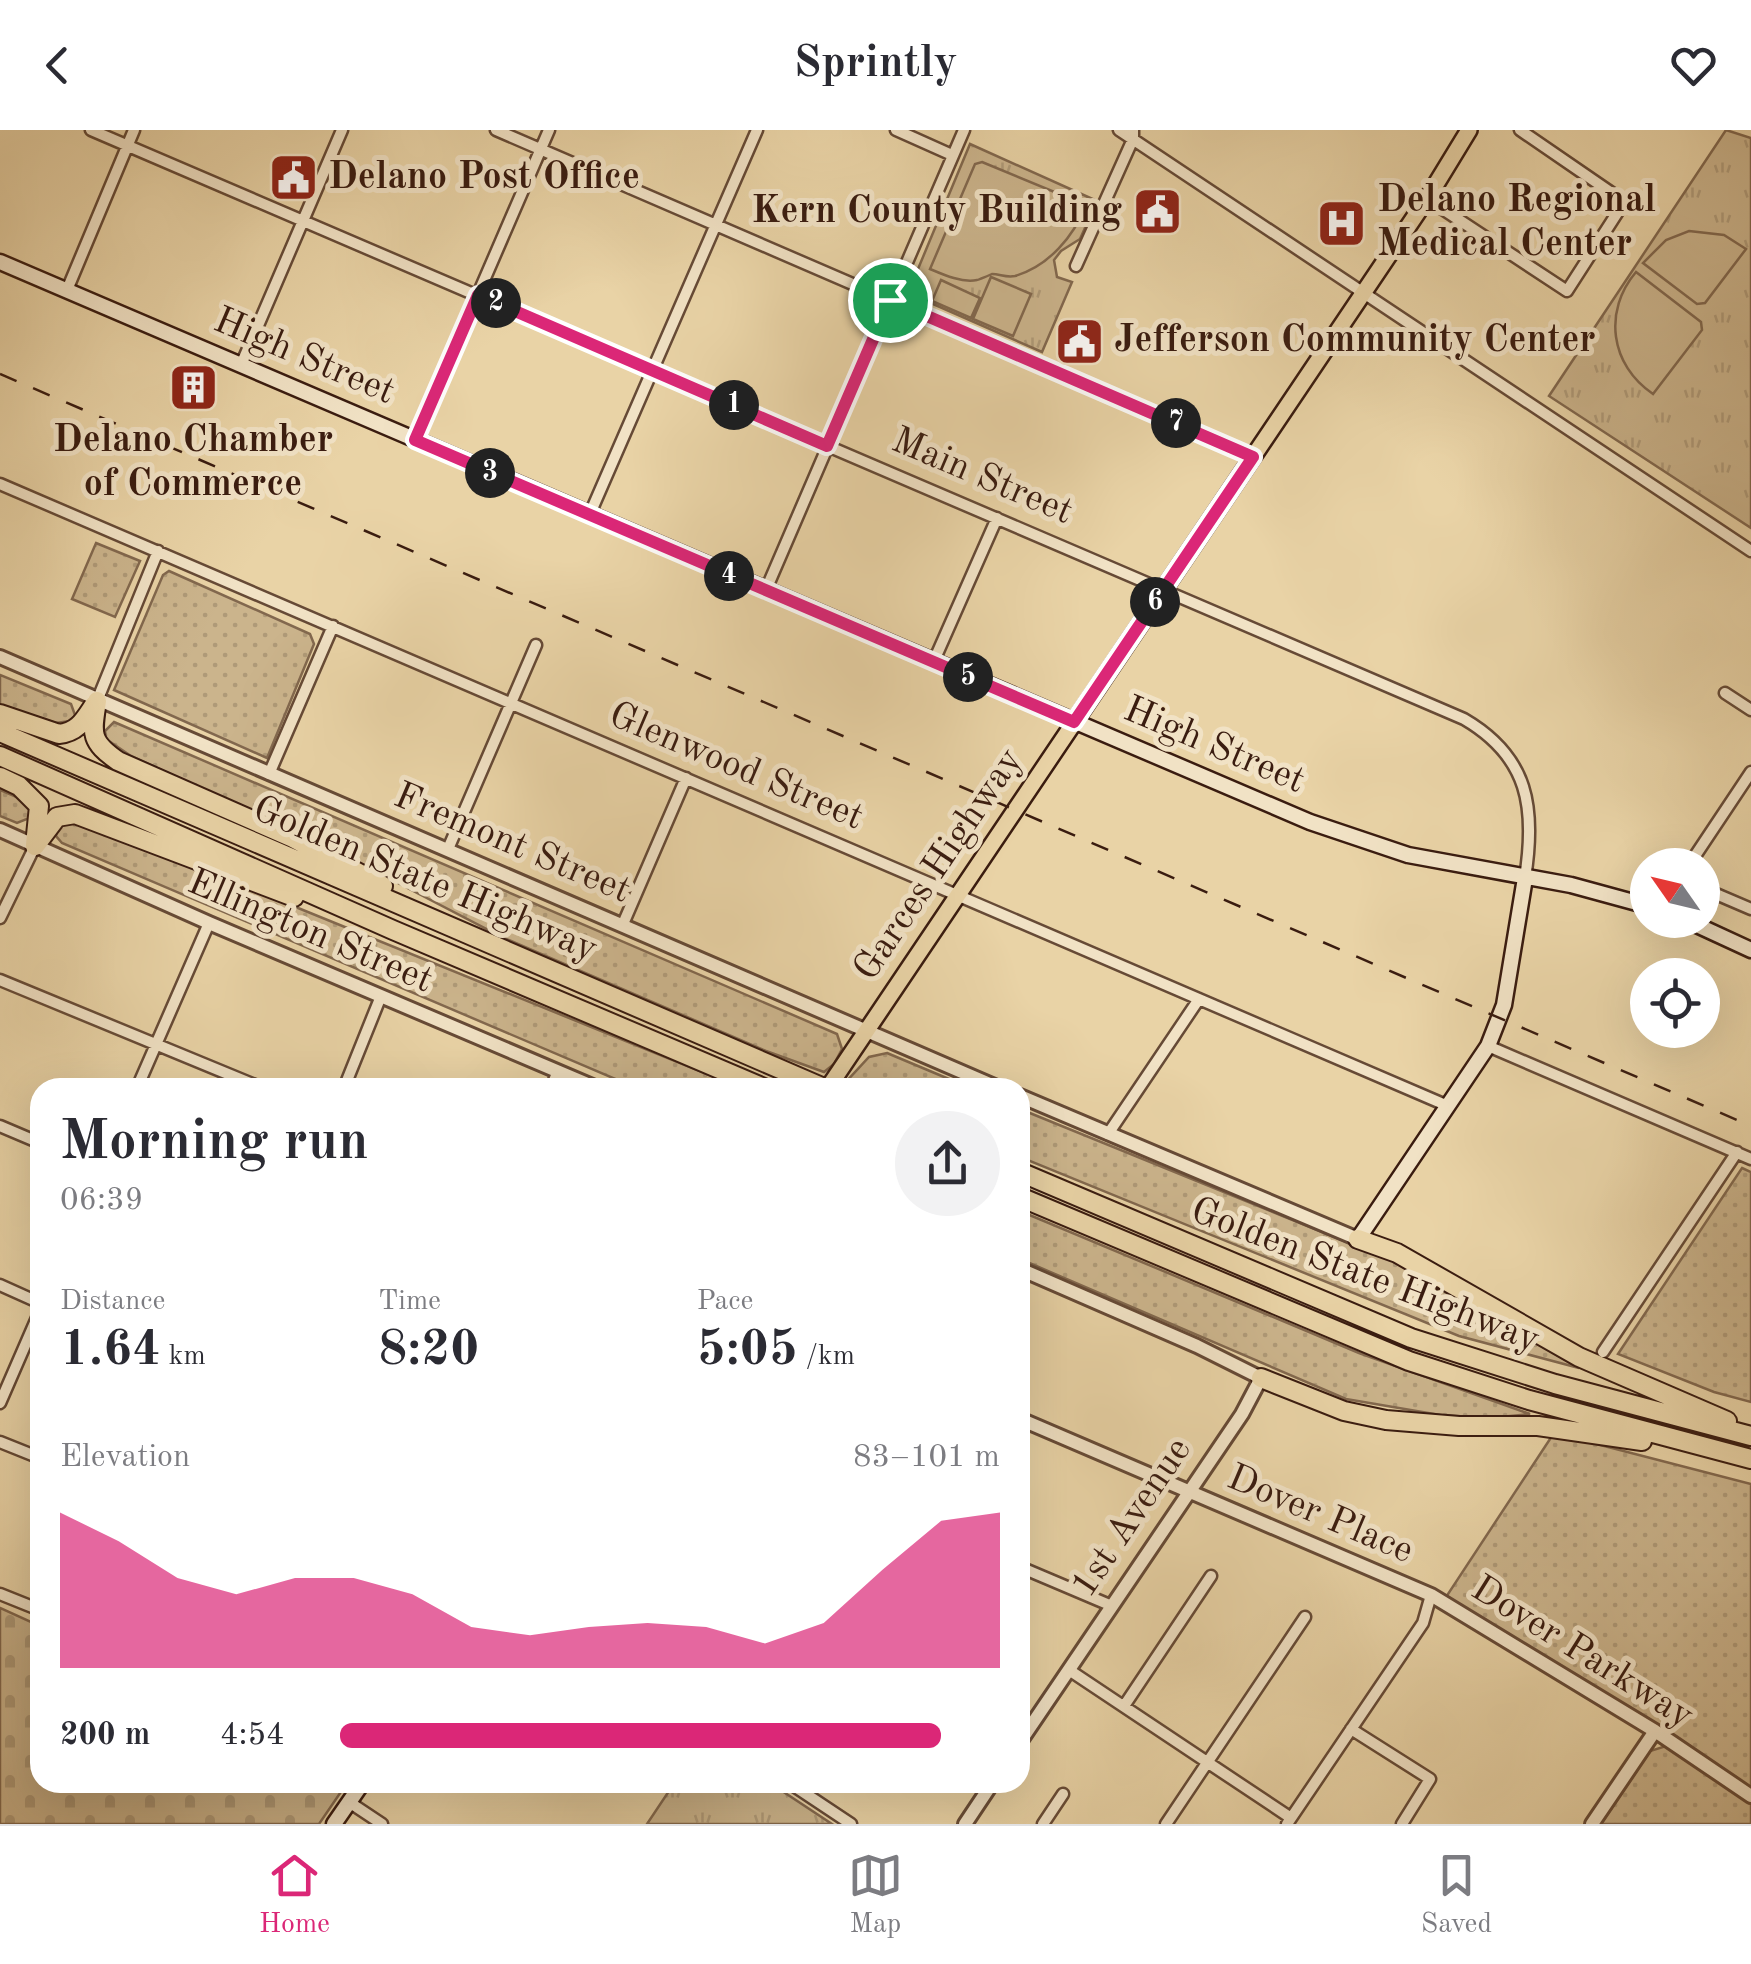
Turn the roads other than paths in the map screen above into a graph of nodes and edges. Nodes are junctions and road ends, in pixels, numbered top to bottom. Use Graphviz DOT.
graph roads {
  1 [pos="91,130"];
  2 [pos="134,130"];
  3 [pos="342,130"];
  4 [pos="496,130"];
  5 [pos="548,130"];
  6 [pos="757,130"];
  7 [pos="896,130"];
  8 [pos="964,130"];
  9 [pos="1120,130"];
  10 [pos="1469,130"];
  11 [pos="1520,130"];
  12 [pos="1133,135"];
  13 [pos="128,146"];
  14 [pos="540,149"];
  15 [pos="952,154"];
  16 [pos="1430,194"];
  17 [pos="303,220"];
  18 [pos="715,224"];
  19 [pos="0,262"];
  20 [pos="1076,266"];
  21 [pos="66,290"];
  22 [pos="1364,291"];
  23 [pos="478,295"];
  24 [pos="890,300"];
  25 [pos="241,365"];
  26 [pos="652,370"];
  27 [pos="415,440"];
  28 [pos="827,446"];
  29 [pos="1253,457"];
  30 [pos="0,484"];
  31 [pos="590,516"];
  32 [pos="996,518"];
  33 [pos="158,551"];
  34 [pos="1751,551"];
  35 [pos="1164,590"];
  36 [pos="765,592"];
  37 [pos="332,626"];
  38 [pos="536,645"];
  39 [pos="0,658"];
  40 [pos="933,663"];
  41 [pos="1725,693"];
  42 [pos="97,701"];
  43 [pos="511,703"];
  44 [pos="1750,710"];
  45 [pos="0,714"];
  46 [pos="1074,722"];
  47 [pos="0,732"];
  48 [pos="0,756"];
  49 [pos="1751,772"];
  50 [pos="269,774"];
  51 [pos="0,777"];
  52 [pos="686,778"];
  53 [pos="0,830"];
  54 [pos="35,846"];
  55 [pos="448,848"];
  56 [pos="1700,848"];
  57 [pos="1524,878"];
  58 [pos="959,896"];
  59 [pos="1720,896"];
  60 [pos="1630,901"];
  61 [pos="1751,909"];
  62 [pos="0,918"];
  63 [pos="209,923"];
  64 [pos="623,924"];
  65 [pos="393,930"];
  66 [pos="471,935"];
  67 [pos="1720,936"];
  68 [pos="1751,950"];
  69 [pos="0,980"];
  70 [pos="381,996"];
  71 [pos="1200,999"];
  72 [pos="865,1031"];
  73 [pos="157,1042"];
  74 [pos="1488,1046"];
  75 [pos="558,1071"];
  76 [pos="141,1078"];
  77 [pos="239,1078"];
  78 [pos="348,1078"];
  79 [pos="555,1078"];
  80 [pos="574,1078"];
  81 [pos="741,1078"];
  82 [pos="803,1078"];
  83 [pos="833,1078"];
  84 [pos="975,1078"];
  85 [pos="1030,1100"];
  86 [pos="1448,1106"];
  87 [pos="0,1126"];
  88 [pos="1108,1134"];
  89 [pos="30,1139"];
  90 [pos="1736,1152"];
  91 [pos="1751,1158"];
  92 [pos="1030,1176"];
  93 [pos="1030,1200"];
  94 [pos="1358,1240"];
  95 [pos="1030,1273"];
  96 [pos="0,1285"];
  97 [pos="30,1298"];
  98 [pos="30,1334"];
  99 [pos="1603,1352"];
  100 [pos="1261,1378"];
  101 [pos="0,1403"];
  102 [pos="1030,1422"];
  103 [pos="1751,1434"];
  104 [pos="0,1442"];
  105 [pos="30,1454"];
  106 [pos="1750,1459"];
  107 [pos="1189,1491"];
  108 [pos="1030,1571"];
  109 [pos="1211,1576"];
  110 [pos="0,1594"];
  111 [pos="1431,1596"];
  112 [pos="30,1606"];
  113 [pos="1112,1606"];
  114 [pos="1305,1617"];
  115 [pos="1068,1670"];
  116 [pos="1124,1706"];
  117 [pos="1030,1727"];
  118 [pos="1351,1728"];
  119 [pos="1655,1730"];
  120 [pos="1208,1762"];
  121 [pos="355,1793"];
  122 [pos="804,1793"];
  123 [pos="986,1793"];
  124 [pos="1063,1794"];
  125 [pos="1751,1796"];
  126 [pos="349,1802"];
  127 [pos="1289,1821"];
  128 [pos="334,1824"];
  129 [pos="382,1824"];
  130 [pos="851,1824"];
  131 [pos="965,1824"];
  132 [pos="1043,1824"];
  133 [pos="1166,1824"];
  134 [pos="1402,1824"];
  135 [pos="1592,1824"];
  1 -- 13 [label="street, Main Street"];
  2 -- 13 [label="street"];
  3 -- 17 [label="street"];
  4 -- 14 [label="street"];
  5 -- 14 [label="street"];
  6 -- 18 [label="street"];
  7 -- 15 [label="street"];
  8 -- 15 [label="street"];
  9 -- 12 [label="street"];
  10 -- 16 [label="main road, Garces Highway"];
  11 -- 16 [label="street"];
  12 -- 20 [label="street"];
  12 -- 22 [label="street"];
  13 -- 17 [label="street, Main Street"];
  13 -- 21 [label="street"];
  14 -- 18 [label="street"];
  14 -- 23 [label="street"];
  15 -- 24 [label="street"];
  16 -- 22 [label="main road, Garces Highway"];
  17 -- 23 [label="street, Main Street"];
  17 -- 25 [label="street"];
  18 -- 24 [label="street"];
  18 -- 26 [label="street"];
  19 -- 21 [label="main road, High Street"];
  21 -- 25 [label="main road, High Street"];
  22 -- 29 [label="main road, Garces Highway"];
  22 -- 34 [label="street"];
  23 -- 26 [label="street, Main Street"];
  23 -- 27 [label="street"];
  24 -- 28 [label="street"];
  24 -- 29 [label="street"];
  25 -- 27 [label="main road, High Street"];
  26 -- 28 [label="street, Main Street"];
  26 -- 31 [label="street"];
  27 -- 31 [label="main road, High Street"];
  28 -- 32 [label="street, Main Street"];
  28 -- 36 [label="street"];
  29 -- 35 [label="main road, Garces Highway"];
  30 -- 33 [label="street, Glenwood Street"];
  31 -- 36 [label="main road, High Street"];
  32 -- 35 [label="street, Main Street"];
  32 -- 40 [label="street"];
  33 -- 37 [label="street, Glenwood Street"];
  33 -- 42 [label="street"];
  35 -- 46 [label="main road, Garces Highway"];
  35 -- 57 [label="street, Main Street"];
  36 -- 40 [label="main road, High Street"];
  37 -- 43 [label="street, Glenwood Street"];
  37 -- 50 [label="street"];
  38 -- 43 [label="street"];
  39 -- 42 [label="street, Fremont Street"];
  40 -- 46 [label="main road, High Street"];
  41 -- 44 [label="street"];
  42 -- 45 [label="highway"];
  42 -- 50 [label="street, Fremont Street"];
  42 -- 66 [label="highway"];
  43 -- 52 [label="street, Glenwood Street"];
  43 -- 55 [label="street"];
  46 -- 57 [label="main road, High Street"];
  46 -- 58 [label="main road, Garces Highway"];
  47 -- 66 [label="highway, Golden State Highway"];
  48 -- 65 [label="highway, Golden State Highway"];
  49 -- 56 [label="street"];
  50 -- 55 [label="street, Fremont Street"];
  51 -- 54 [label="highway"];
  52 -- 58 [label="street, Glenwood Street"];
  52 -- 64 [label="street"];
  53 -- 54 [label="street, Ellington Street"];
  54 -- 62 [label="street"];
  54 -- 63 [label="street, Ellington Street"];
  54 -- 65 [label="highway"];
  55 -- 64 [label="street, Fremont Street"];
  57 -- 60 [label="main road, High Street"];
  57 -- 74 [label="main road, Main Street"];
  58 -- 71 [label="street, Glenwood Street"];
  58 -- 72 [label="main road, Garces Highway"];
  59 -- 61 [label="street"];
  63 -- 70 [label="street, Ellington Street"];
  63 -- 73 [label="street"];
  64 -- 72 [label="street, Fremont Street"];
  65 -- 81 [label="highway, Golden State Highway"];
  66 -- 82 [label="highway, Golden State Highway"];
  67 -- 68 [label="main road"];
  69 -- 73 [label="street"];
  70 -- 75 [label="street, Ellington Street"];
  70 -- 78 [label="street"];
  71 -- 86 [label="street, Glenwood Street"];
  71 -- 88 [label="street"];
  72 -- 83 [label="main road, Garces Highway"];
  72 -- 84 [label="street, Fremont Street"];
  73 -- 76 [label="street"];
  73 -- 77 [label="street"];
  74 -- 86 [label="main road"];
  74 -- 90 [label="street"];
  75 -- 79 [label="street"];
  75 -- 80 [label="street, Ellington Street"];
  85 -- 88 [label="street"];
  86 -- 94 [label="main road"];
  87 -- 89 [label="street"];
  88 -- 94 [label="street"];
  90 -- 91 [label="street"];
  90 -- 99 [label="street"];
  92 -- 103 [label="highway, Golden State Highway"];
  93 -- 106 [label="highway, Golden State Highway"];
  94 -- 103 [label="highway"];
  95 -- 100 [label="street"];
  96 -- 97 [label="street"];
  98 -- 101 [label="street"];
  100 -- 106 [label="highway"];
  100 -- 107 [label="street, 1st Avenue"];
  102 -- 107 [label="street, Dover Place"];
  104 -- 105 [label="street"];
  107 -- 111 [label="street, Dover Place"];
  107 -- 113 [label="street, 1st Avenue"];
  108 -- 113 [label="street"];
  109 -- 116 [label="street"];
  110 -- 112 [label="street"];
  111 -- 118 [label="street"];
  111 -- 119 [label="street, Dover Parkway"];
  113 -- 115 [label="street, 1st Avenue"];
  114 -- 120 [label="street"];
  115 -- 116 [label="street"];
  115 -- 117 [label="street, 1st Avenue"];
  116 -- 120 [label="street"];
  118 -- 127 [label="street"];
  118 -- 134 [label="street"];
  119 -- 125 [label="street, Dover Parkway"];
  119 -- 135 [label="street"];
  120 -- 127 [label="street"];
  120 -- 133 [label="street"];
  121 -- 126 [label="main road"];
  122 -- 130 [label="street"];
  123 -- 131 [label="street"];
  124 -- 132 [label="street"];
  126 -- 128 [label="main road"];
  126 -- 129 [label="street"];
}
